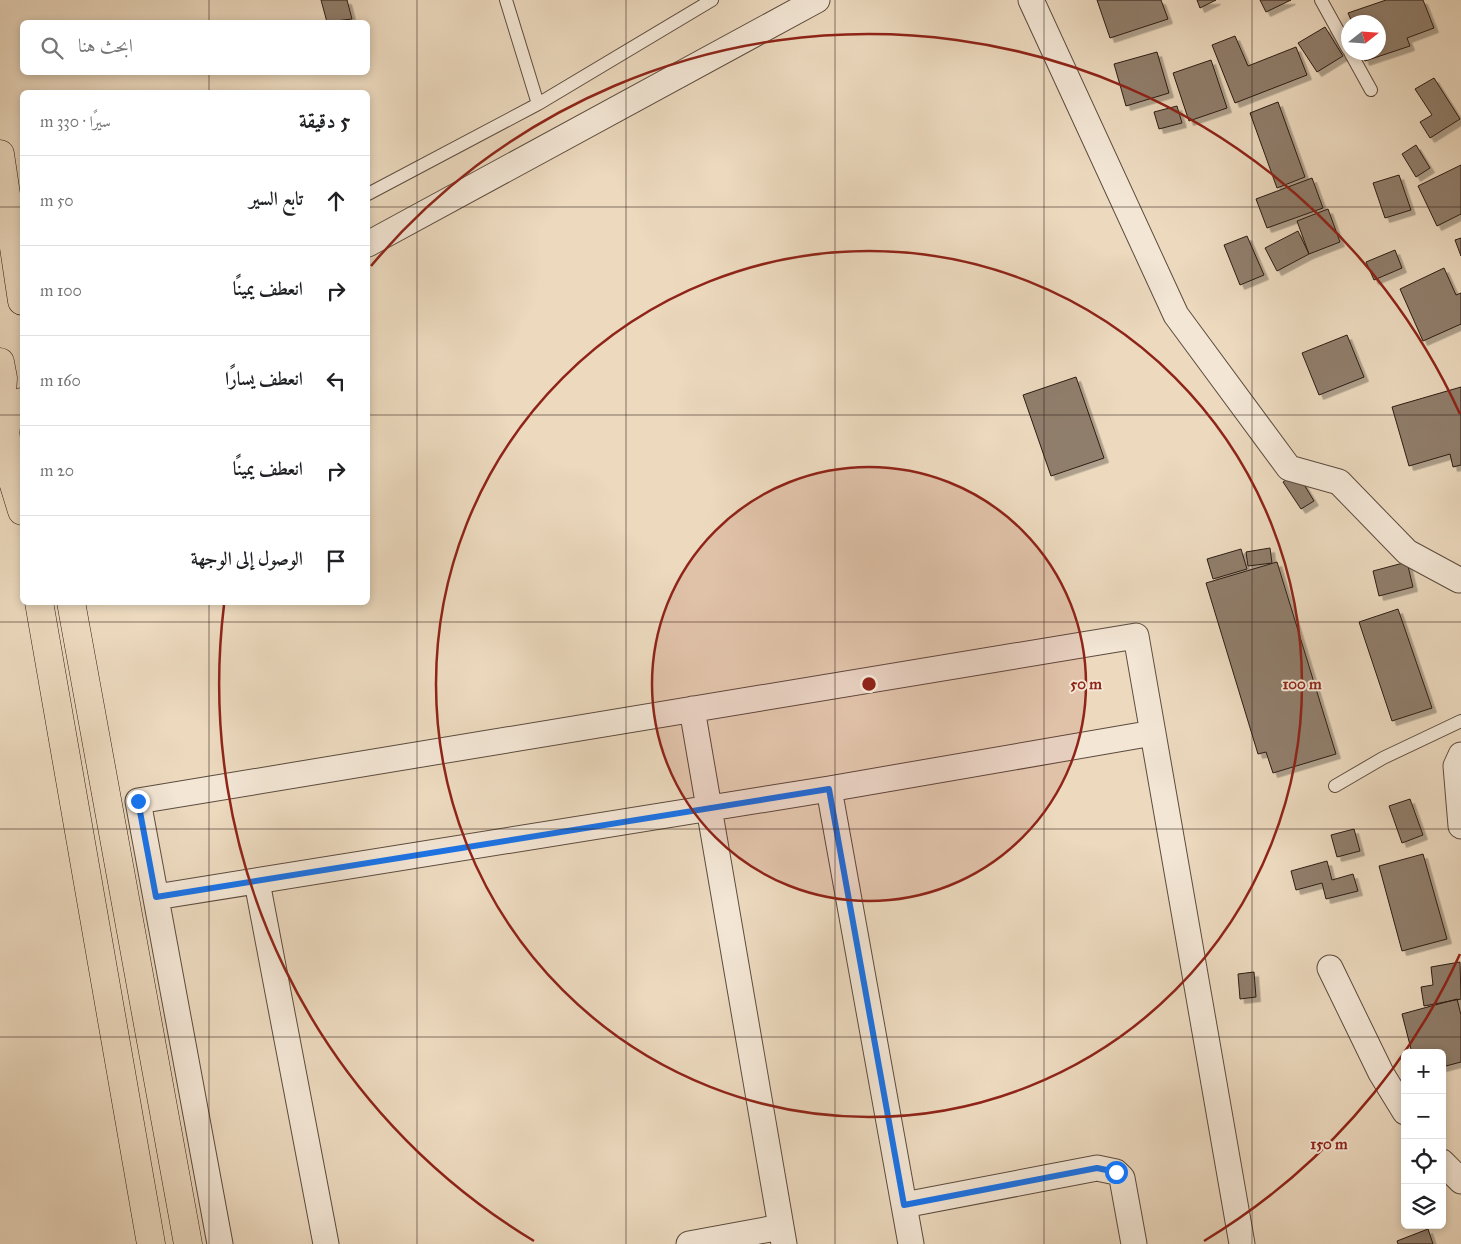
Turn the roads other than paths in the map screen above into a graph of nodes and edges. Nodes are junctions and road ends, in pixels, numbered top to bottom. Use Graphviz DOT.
graph roads {
  1 [pos="506,0"];
  2 [pos="712,0"];
  3 [pos="817,0"];
  4 [pos="1031,0"];
  5 [pos="1321,0"];
  6 [pos="1341,36"];
  7 [pos="1354,60"];
  8 [pos="1371,90"];
  9 [pos="538,104"];
  10 [pos="0,154"];
  11 [pos="370,193"];
  12 [pos="370,243"];
  13 [pos="20,288"];
  14 [pos="0,362"];
  15 [pos="20,403"];
  16 [pos="6,446"];
  17 [pos="20,504"];
  18 [pos="1460,581"];
  19 [pos="40,605"];
  20 [pos="72,605"];
  21 [pos="692,709"];
  22 [pos="1461,721"];
  23 [pos="1153,733"];
  24 [pos="1461,755"];
  25 [pos="1335,786"];
  26 [pos="829,789"];
  27 [pos="709,806"];
  28 [pos="1461,826"];
  29 [pos="257,882"];
  30 [pos="156,897"];
  31 [pos="1330,968"];
  32 [pos="1401,1106"];
  33 [pos="1446,1166"];
  34 [pos="1461,1181"];
  35 [pos="904,1205"];
  36 [pos="783,1236"];
  37 [pos="151,1244"];
  38 [pos="188,1244"];
  39 [pos="220,1244"];
  40 [pos="326,1244"];
  41 [pos="689,1244"];
  42 [pos="911,1244"];
  43 [pos="1134,1244"];
  44 [pos="1242,1244"];
  1 -- 9 [label="lane"];
  2 -- 9 [label="lane"];
  3 -- 12 [label="street"];
  4 -- 18 [label="street"];
  5 -- 6 [label="lane"];
  7 -- 8 [label="lane"];
  9 -- 11 [label="lane"];
  10 -- 13 [label="highway"];
  14 -- 16 [label="highway"];
  15 -- 16 [label="highway"];
  16 -- 17 [label="highway"];
  19 -- 37 [label="highway"];
  20 -- 38 [label="highway"];
  21 -- 23 [label="street"];
  21 -- 27 [label="street"];
  21 -- 30 [label="street"];
  22 -- 25 [label="lane"];
  23 -- 26 [label="street"];
  23 -- 44 [label="street"];
  24 -- 28 [label="street"];
  26 -- 27 [label="street"];
  26 -- 35 [label="street"];
  27 -- 29 [label="street"];
  27 -- 36 [label="street"];
  29 -- 30 [label="street"];
  29 -- 40 [label="street"];
  30 -- 39 [label="street"];
  31 -- 32 [label="street"];
  33 -- 34 [label="street"];
  35 -- 42 [label="street"];
  35 -- 43 [label="street"];
  36 -- 41 [label="street"];
}
